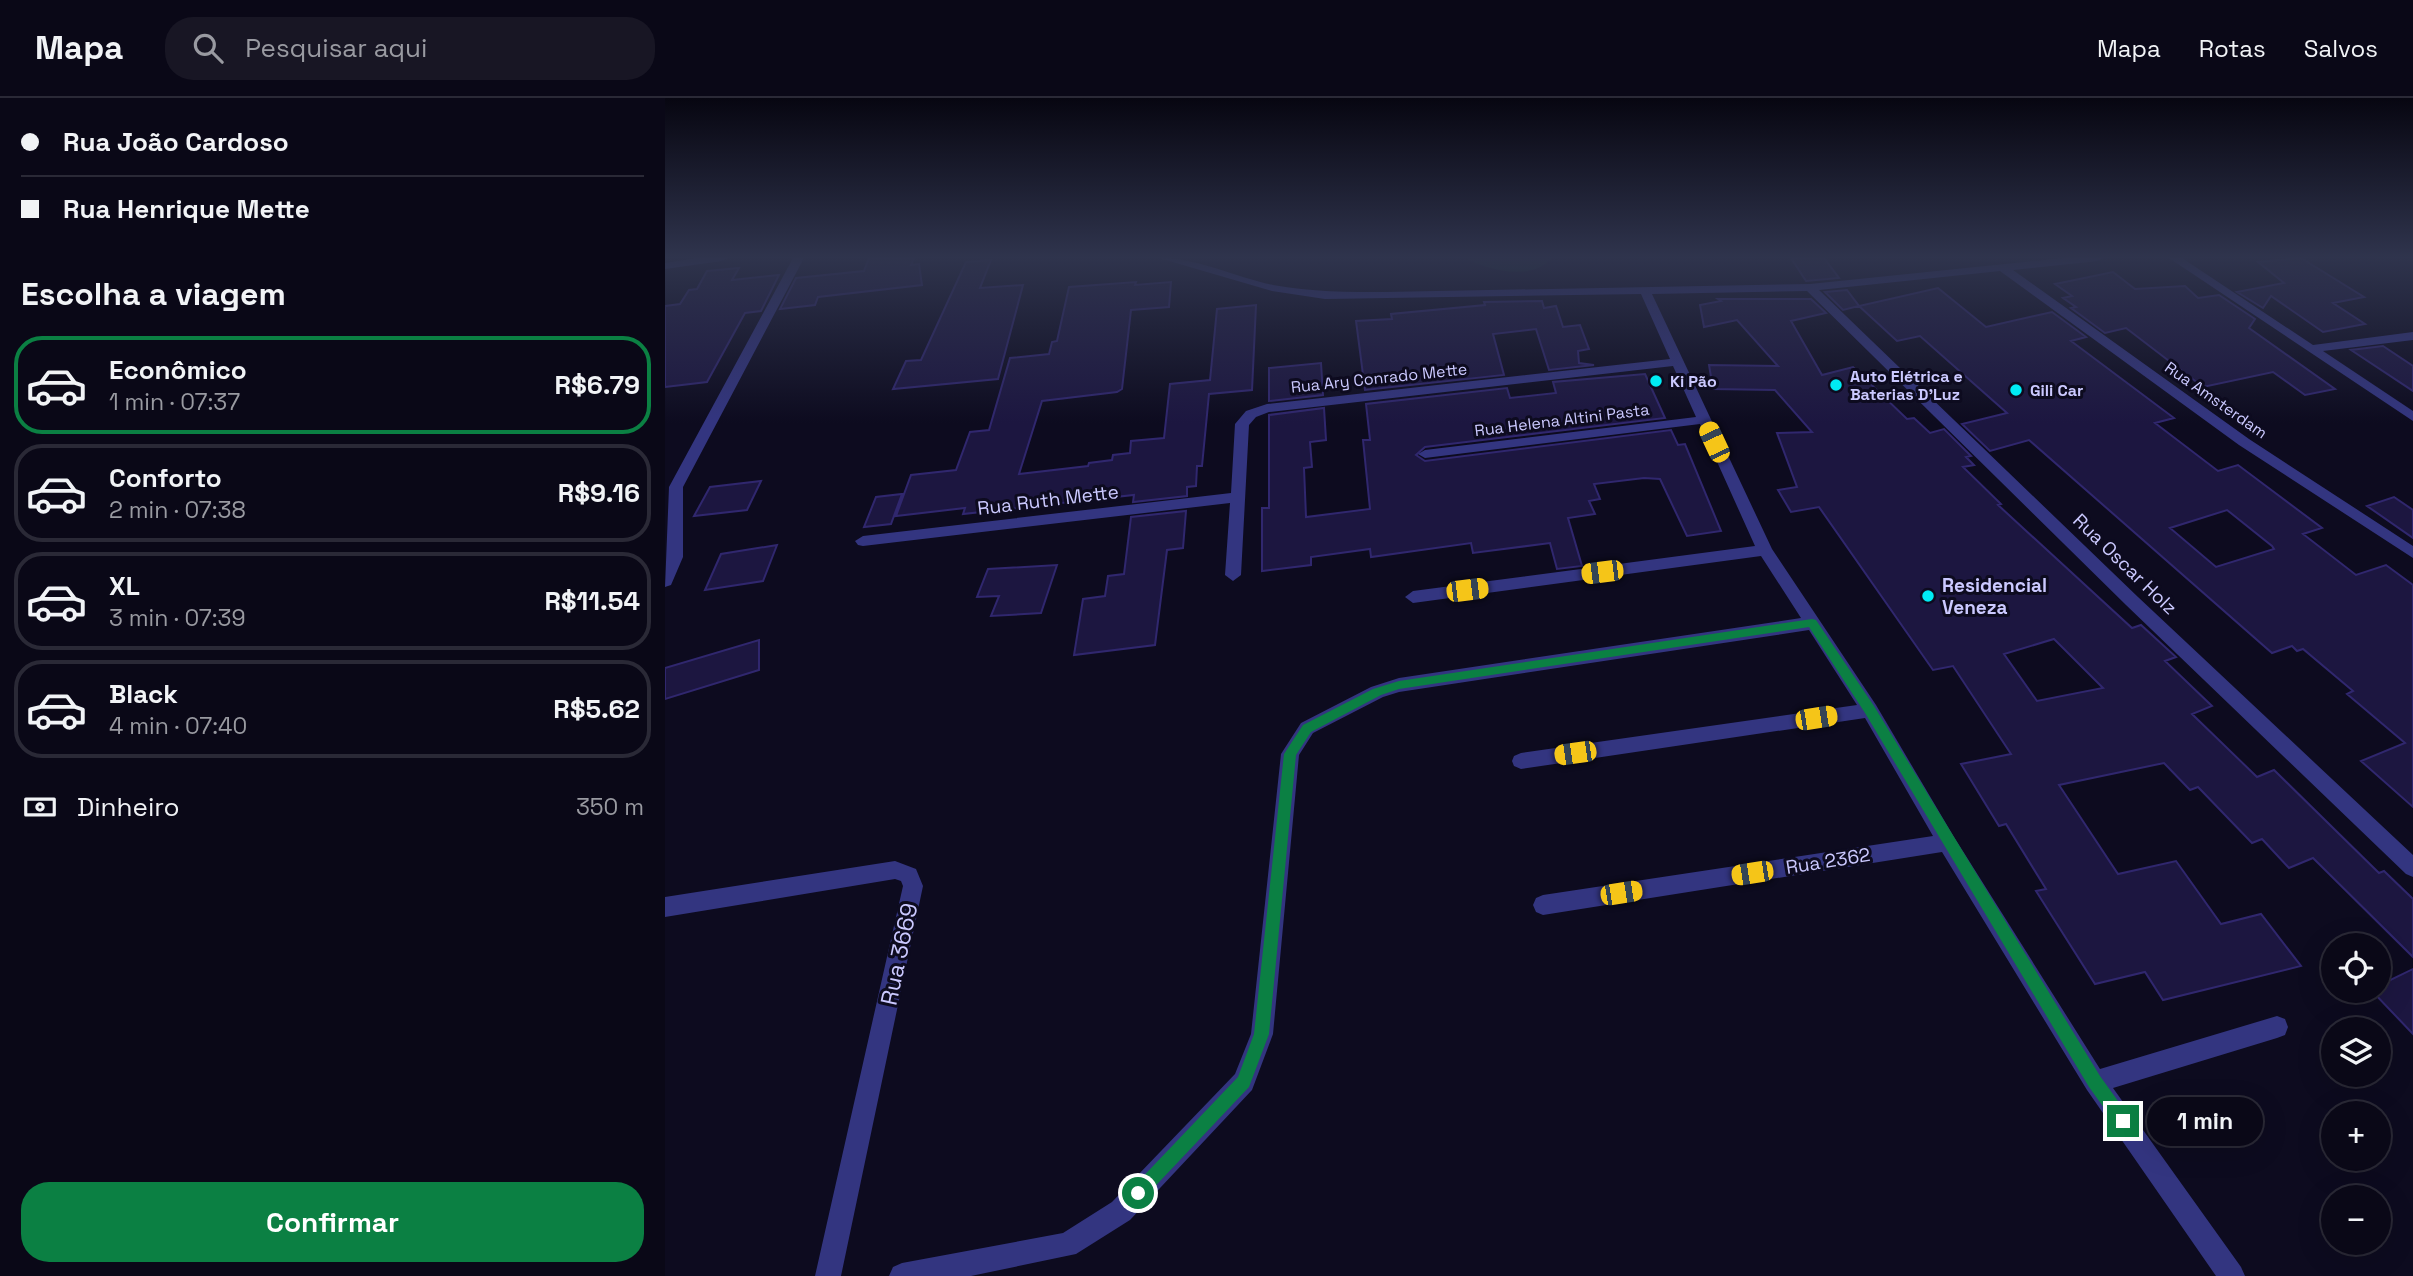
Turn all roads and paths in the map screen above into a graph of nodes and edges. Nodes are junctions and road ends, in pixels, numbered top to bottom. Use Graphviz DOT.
graph roads {
  1 [pos="769,313"];
  2 [pos="1655,313"];
  3 [pos="1837,313"];
  4 [pos="2065,313"];
  5 [pos="2257,313"];
  6 [pos="2413,336"];
  7 [pos="2312,349"];
  8 [pos="1676,362"];
  9 [pos="2413,417"];
  10 [pos="1703,420"];
  11 [pos="1425,454"];
  12 [pos="1237,497"];
  13 [pos="863,541"];
  14 [pos="1765,550"];
  15 [pos="2413,553"];
  16 [pos="1233,575"];
  17 [pos="665,580"];
  18 [pos="1413,597"];
  19 [pos="1812,623"];
  20 [pos="1870,710"];
  21 [pos="1521,761"];
  22 [pos="1948,843"];
  23 [pos="2413,869"];
  24 [pos="1543,905"];
  25 [pos="665,907"];
  26 [pos="2277,1027"];
  27 [pos="2095,1082"];
  28 [pos="828,1276"];
  29 [pos="902,1276"];
  30 [pos="2232,1276"];
  1 -- 17 [label="street"];
  2 -- 8 [label="street"];
  3 -- 23 [label="street, Rua Oscar Holz"];
  4 -- 15 [label="street, Rua Amsterdam"];
  5 -- 7 [label="street"];
  6 -- 7 [label="street"];
  7 -- 9 [label="street"];
  8 -- 10 [label="street"];
  8 -- 12 [label="street, Rua Ary Conrado Mette"];
  10 -- 11 [label="street, Rua Helena Altini Pasta"];
  10 -- 14 [label="street"];
  12 -- 13 [label="street, Rua Ruth Mette"];
  12 -- 16 [label="street, Rua Ary Conrado Mette"];
  14 -- 18 [label="street"];
  14 -- 19 [label="street"];
  19 -- 20 [label="street"];
  19 -- 29 [label="street"];
  20 -- 21 [label="street"];
  20 -- 22 [label="street"];
  22 -- 24 [label="street, Rua 2362"];
  22 -- 27 [label="street"];
  25 -- 28 [label="street, Rua 3669"];
  26 -- 27 [label="street"];
  27 -- 30 [label="street"];
}
